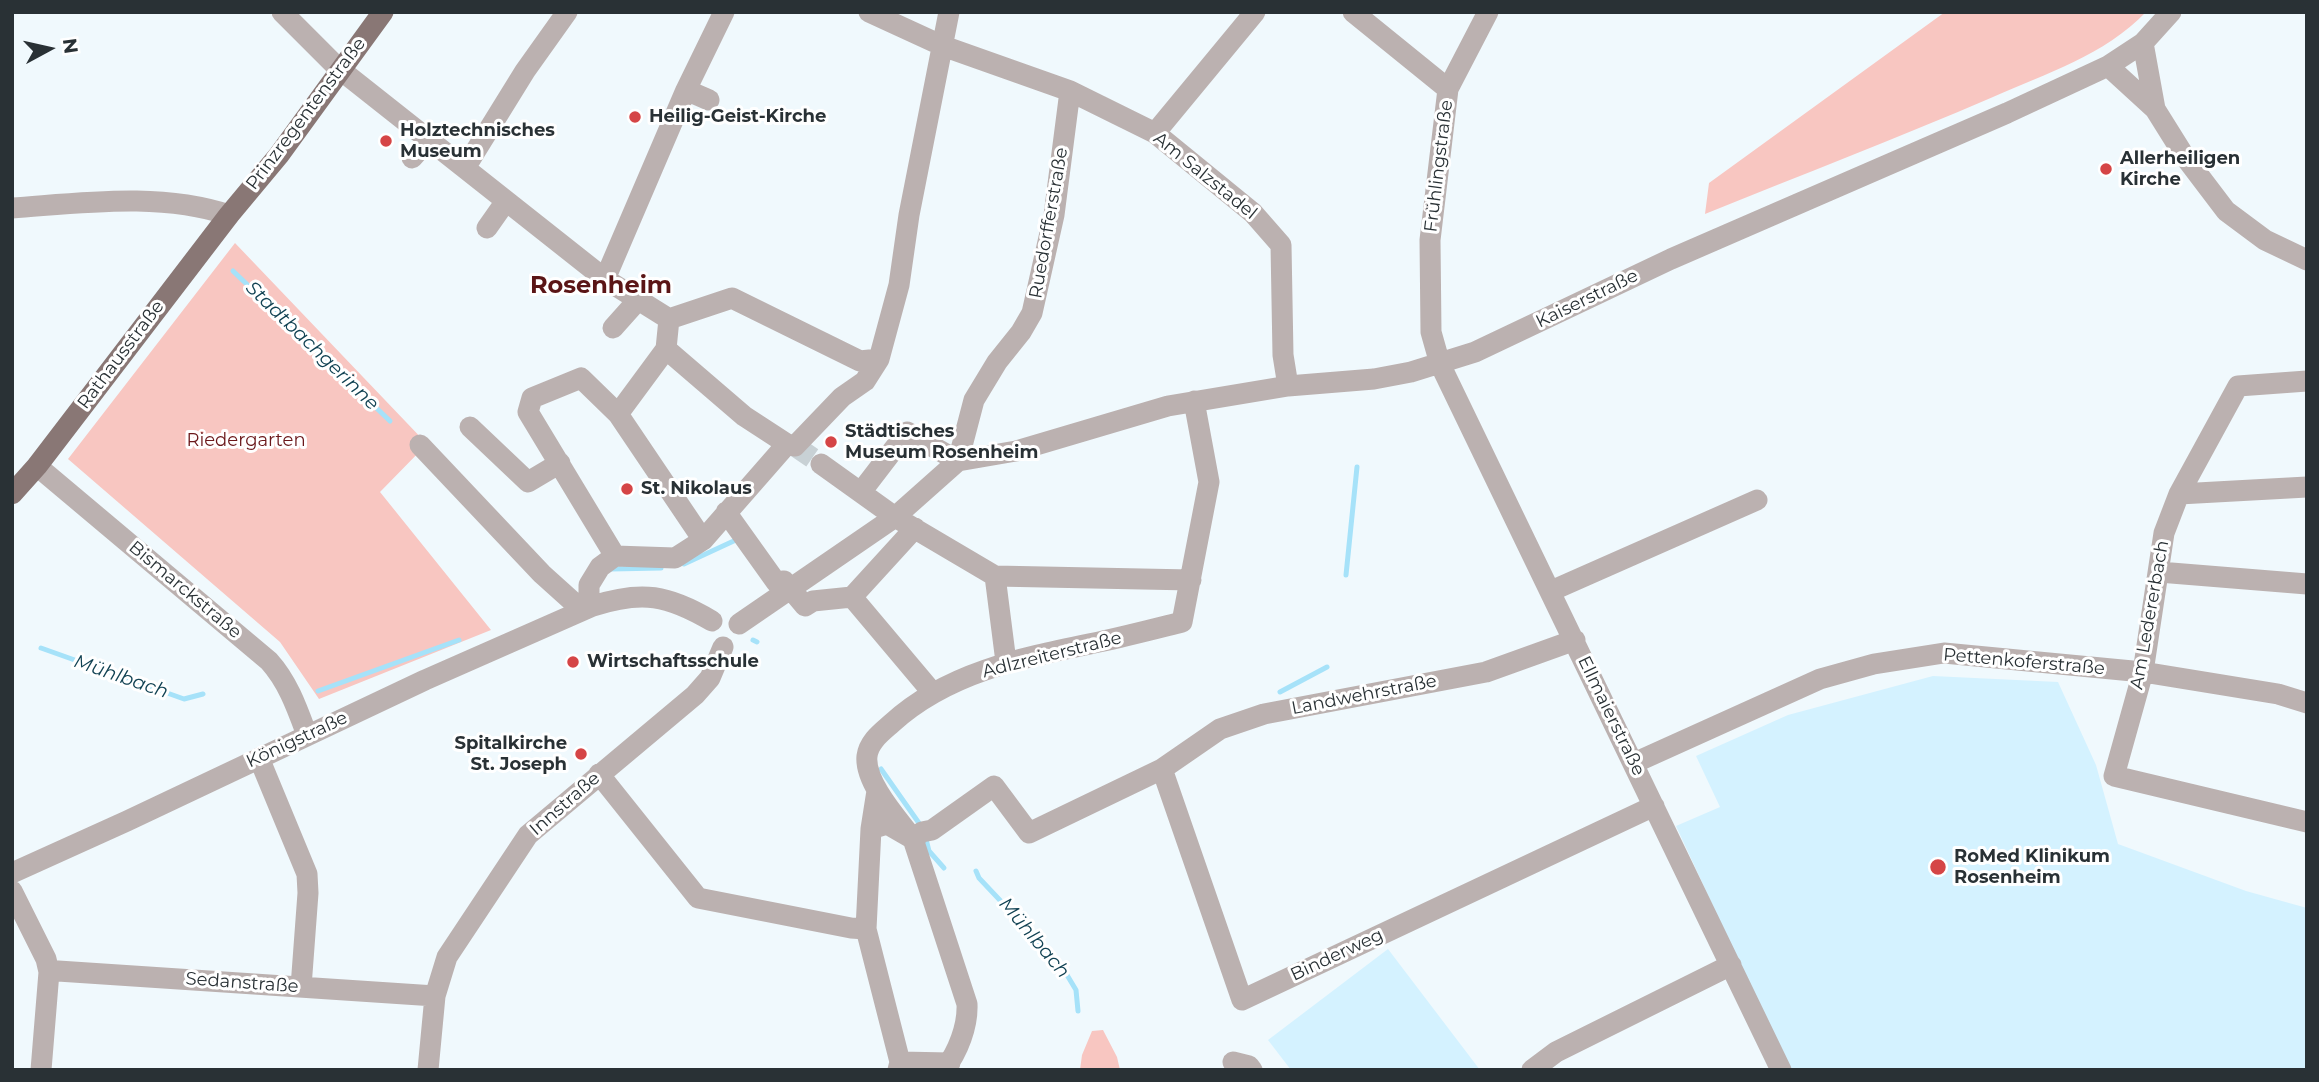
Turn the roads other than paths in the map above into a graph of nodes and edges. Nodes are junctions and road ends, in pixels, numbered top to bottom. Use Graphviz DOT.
graph roads {
  1 [pos="282,12"];
  2 [pos="383,12"];
  3 [pos="567,12"];
  4 [pos="724,12"];
  5 [pos="869,12"];
  6 [pos="950,12"];
  7 [pos="1255,12"];
  8 [pos="1353,12"];
  9 [pos="1488,12"];
  10 [pos="2171,12"];
  11 [pos="2143,43"];
  12 [pos="943,46"];
  13 [pos="2108,66"];
  14 [pos="1448,89"];
  15 [pos="685,90"];
  16 [pos="1070,91"];
  17 [pos="709,100"];
  18 [pos="2155,109"];
  19 [pos="1155,133"];
  20 [pos="429,139"];
  21 [pos="412,158"];
  22 [pos="465,168"];
  23 [pos="506,201"];
  24 [pos="12,208"];
  25 [pos="229,215"];
  26 [pos="486,228"];
  27 [pos="2307,260"];
  28 [pos="605,279"];
  29 [pos="638,300"];
  30 [pos="669,319"];
  31 [pos="613,328"];
  32 [pos="661,356"];
  33 [pos="879,359"];
  34 [pos="1440,364"];
  35 [pos="2307,381"];
  36 [pos="1288,386"];
  37 [pos="1194,401"];
  38 [pos="618,414"];
  39 [pos="470,427"];
  40 [pos="788,444"];
  41 [pos="420,445"];
  42 [pos="958,461"];
  43 [pos="560,463"];
  44 [pos="821,464"];
  45 [pos="37,466"];
  46 [pos="2307,487"];
  47 [pos="861,492"];
  48 [pos="12,494"];
  49 [pos="2179,494"];
  50 [pos="1757,500"];
  51 [pos="726,512"];
  52 [pos="895,517"];
  53 [pos="915,528"];
  54 [pos="703,540"];
  55 [pos="615,556"];
  56 [pos="2159,572"];
  57 [pos="995,576"];
  58 [pos="1191,580"];
  59 [pos="2307,584"];
  60 [pos="790,590"];
  61 [pos="1551,591"];
  62 [pos="852,597"];
  63 [pos="587,608"];
  64 [pos="712,621"];
  65 [pos="739,624"];
  66 [pos="1575,640"];
  67 [pos="723,647"];
  68 [pos="1006,663"];
  69 [pos="2143,671"];
  70 [pos="932,692"];
  71 [pos="2307,703"];
  72 [pos="307,735"];
  73 [pos="259,758"];
  74 [pos="1634,763"];
  75 [pos="1162,769"];
  76 [pos="599,774"];
  77 [pos="877,790"];
  78 [pos="1654,806"];
  79 [pos="2307,822"];
  80 [pos="871,829"];
  81 [pos="922,834"];
  82 [pos="12,873"];
  83 [pos="12,891"];
  84 [pos="866,929"];
  85 [pos="1731,965"];
  86 [pos="49,972"];
  87 [pos="302,987"];
  88 [pos="435,996"];
  89 [pos="899,1066"];
  90 [pos="947,1066"];
  91 [pos="428,1069"];
  92 [pos="41,1070"];
  93 [pos="437,1070"];
  94 [pos="1532,1070"];
  95 [pos="1781,1070"];
  1 -- 20 [label="street"];
  2 -- 25 [label="main road, Prinzregentenstraße"];
  3 -- 22 [label="street"];
  4 -- 15 [label="street"];
  5 -- 12 [label="street, Am Salzstadel"];
  6 -- 12 [label="street"];
  7 -- 19 [label="street"];
  8 -- 14 [label="street, Frühlingstraße"];
  9 -- 14 [label="street"];
  10 -- 11 [label="street, Kaiserstraße"];
  11 -- 13 [label="street, Kaiserstraße"];
  11 -- 18 [label="street"];
  12 -- 16 [label="street, Am Salzstadel"];
  12 -- 33 [label="street"];
  13 -- 18 [label="street"];
  13 -- 34 [label="street, Kaiserstraße"];
  14 -- 34 [label="street, Frühlingstraße"];
  15 -- 17 [label="street"];
  15 -- 28 [label="street"];
  16 -- 19 [label="street, Am Salzstadel"];
  16 -- 42 [label="street, Ruedorfferstraße"];
  18 -- 27 [label="street"];
  19 -- 36 [label="street, Am Salzstadel"];
  20 -- 21 [label="street"];
  20 -- 22 [label="street"];
  22 -- 23 [label="street"];
  23 -- 26 [label="street"];
  23 -- 28 [label="street"];
  24 -- 25 [label="street"];
  25 -- 45 [label="main road, Rathausstraße"];
  28 -- 29 [label="street"];
  29 -- 30 [label="street"];
  29 -- 31 [label="street"];
  30 -- 32 [label="street"];
  30 -- 33 [label="street"];
  32 -- 38 [label="street"];
  32 -- 40 [label="street"];
  33 -- 40 [label="street"];
  34 -- 36 [label="street, Kaiserstraße"];
  34 -- 61 [label="street, Ellmaierstraße"];
  35 -- 49 [label="street, Am Ledererbach"];
  36 -- 37 [label="street, Kaiserstraße"];
  37 -- 42 [label="street, Kaiserstraße"];
  37 -- 58 [label="street, Adlzreiterstraße"];
  38 -- 43 [label="street"];
  38 -- 54 [label="street"];
  39 -- 43 [label="street"];
  40 -- 51 [label="street"];
  41 -- 63 [label="street"];
  42 -- 47 [label="street"];
  42 -- 52 [label="street"];
  43 -- 55 [label="street"];
  44 -- 47 [label="street"];
  45 -- 48 [label="main road, Rathausstraße"];
  45 -- 72 [label="street, Bismarckstraße"];
  46 -- 49 [label="street"];
  47 -- 52 [label="street"];
  49 -- 56 [label="street, Am Ledererbach"];
  50 -- 61 [label="street"];
  51 -- 54 [label="street"];
  51 -- 60 [label="street"];
  52 -- 53 [label="street"];
  52 -- 60 [label="street"];
  53 -- 57 [label="street"];
  53 -- 62 [label="street"];
  54 -- 55 [label="street"];
  55 -- 63 [label="street"];
  56 -- 59 [label="street"];
  56 -- 69 [label="street, Am Ledererbach"];
  57 -- 58 [label="street"];
  57 -- 68 [label="street"];
  58 -- 68 [label="street, Adlzreiterstraße"];
  60 -- 62 [label="street"];
  60 -- 65 [label="street"];
  61 -- 66 [label="street, Ellmaierstraße"];
  62 -- 70 [label="street"];
  63 -- 64 [label="street, Königstraße"];
  63 -- 72 [label="street, Königstraße"];
  64 -- 65 [label="street"];
  64 -- 67 [label="street"];
  65 -- 67 [label="street"];
  66 -- 74 [label="street, Ellmaierstraße"];
  66 -- 75 [label="street, Landwehrstraße"];
  67 -- 76 [label="street, Innstraße"];
  68 -- 70 [label="street, Adlzreiterstraße"];
  69 -- 71 [label="street, Pettenkoferstraße"];
  69 -- 74 [label="street, Pettenkoferstraße"];
  69 -- 79 [label="street, Am Ledererbach"];
  70 -- 77 [label="street, Adlzreiterstraße"];
  72 -- 73 [label="street, Königstraße"];
  73 -- 82 [label="street, Königstraße"];
  73 -- 87 [label="street"];
  74 -- 78 [label="street, Ellmaierstraße"];
  75 -- 78 [label="street, Binderweg"];
  75 -- 81 [label="street, Landwehrstraße"];
  76 -- 84 [label="street"];
  76 -- 88 [label="street, Innstraße"];
  77 -- 80 [label="street"];
  77 -- 81 [label="street"];
  78 -- 85 [label="street, Ellmaierstraße"];
  80 -- 81 [label="street"];
  80 -- 84 [label="street"];
  81 -- 90 [label="street"];
  83 -- 86 [label="street"];
  84 -- 89 [label="street"];
  85 -- 94 [label="street"];
  85 -- 95 [label="street, Ellmaierstraße"];
  86 -- 87 [label="street, Sedanstraße"];
  86 -- 92 [label="street"];
  87 -- 88 [label="street, Sedanstraße"];
  88 -- 91 [label="street, Innstraße"];
  89 -- 90 [label="street"];
  91 -- 93 [label="street"];
}
